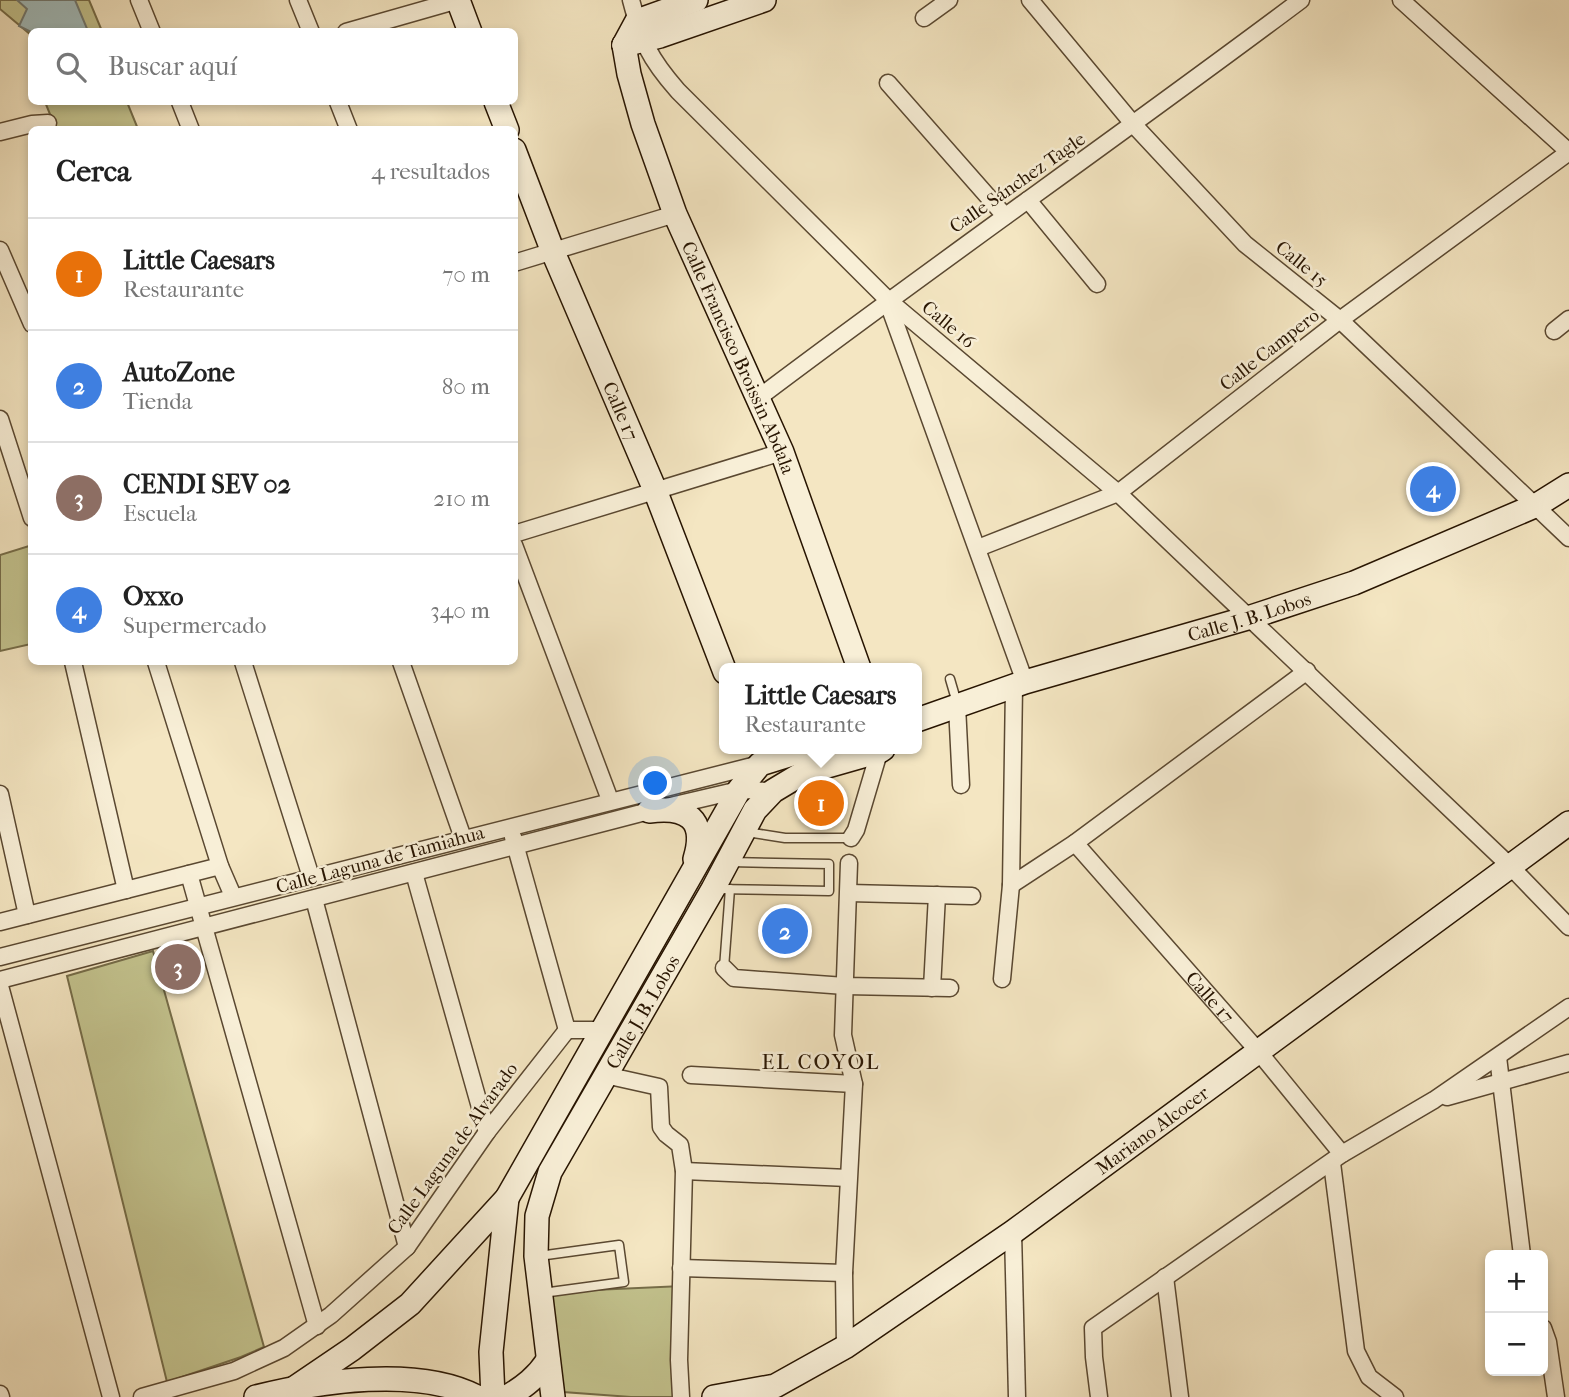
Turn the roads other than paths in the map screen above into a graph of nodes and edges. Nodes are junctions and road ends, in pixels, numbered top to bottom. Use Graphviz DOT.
graph roads {
  1 [pos="139,0"];
  2 [pos="298,0"];
  3 [pos="458,0"];
  4 [pos="696,0"];
  5 [pos="764,0"];
  6 [pos="949,0"];
  7 [pos="1030,0"];
  8 [pos="1301,0"];
  9 [pos="1401,0"];
  10 [pos="924,18"];
  11 [pos="634,27"];
  12 [pos="150,28"];
  13 [pos="309,28"];
  14 [pos="360,28"];
  15 [pos="468,28"];
  16 [pos="888,83"];
  17 [pos="181,105"];
  18 [pos="339,105"];
  19 [pos="497,105"];
  20 [pos="48,122"];
  21 [pos="1134,125"];
  22 [pos="28,126"];
  23 [pos="29,126"];
  24 [pos="189,126"];
  25 [pos="347,126"];
  26 [pos="505,126"];
  27 [pos="0,132"];
  28 [pos="1569,152"];
  29 [pos="518,160"];
  30 [pos="1028,200"];
  31 [pos="675,214"];
  32 [pos="1005,216"];
  33 [pos="0,250"];
  34 [pos="553,252"];
  35 [pos="518,262"];
  36 [pos="1097,284"];
  37 [pos="888,300"];
  38 [pos="28,315"];
  39 [pos="1569,319"];
  40 [pos="1340,320"];
  41 [pos="1555,331"];
  42 [pos="757,399"];
  43 [pos="0,419"];
  44 [pos="782,452"];
  45 [pos="1569,485"];
  46 [pos="655,490"];
  47 [pos="1118,493"];
  48 [pos="1537,505"];
  49 [pos="28,506"];
  50 [pos="518,533"];
  51 [pos="1569,538"];
  52 [pos="978,548"];
  53 [pos="518,556"];
  54 [pos="1251,617"];
  55 [pos="722,663"];
  56 [pos="857,663"];
  57 [pos="74,665"];
  58 [pos="157,665"];
  59 [pos="244,665"];
  60 [pos="402,665"];
  61 [pos="1307,671"];
  62 [pos="950,679"];
  63 [pos="1020,684"];
  64 [pos="957,706"];
  65 [pos="922,718"];
  66 [pos="867,754"];
  67 [pos="880,754"];
  68 [pos="757,756"];
  69 [pos="961,785"];
  70 [pos="739,790"];
  71 [pos="773,792"];
  72 [pos="0,794"];
  73 [pos="610,800"];
  74 [pos="649,811"];
  75 [pos="1569,823"];
  76 [pos="510,828"];
  77 [pos="744,832"];
  78 [pos="463,838"];
  79 [pos="851,838"];
  80 [pos="1075,843"];
  81 [pos="515,845"];
  82 [pos="727,862"];
  83 [pos="849,863"];
  84 [pos="220,866"];
  85 [pos="1510,866"];
  86 [pos="414,873"];
  87 [pos="189,874"];
  88 [pos="690,876"];
  89 [pos="311,877"];
  90 [pos="1011,885"];
  91 [pos="722,889"];
  92 [pos="127,890"];
  93 [pos="849,893"];
  94 [pos="937,895"];
  95 [pos="972,896"];
  96 [pos="233,897"];
  97 [pos="314,899"];
  98 [pos="199,905"];
  99 [pos="27,915"];
  100 [pos="0,922"];
  101 [pos="1569,927"];
  102 [pos="205,928"];
  103 [pos="0,957"];
  104 [pos="724,968"];
  105 [pos="1002,979"];
  106 [pos="0,980"];
  107 [pos="0,986"];
  108 [pos="845,986"];
  109 [pos="932,988"];
  110 [pos="950,988"];
  111 [pos="1569,1007"];
  112 [pos="567,1030"];
  113 [pos="602,1030"];
  114 [pos="1258,1051"];
  115 [pos="1497,1056"];
  116 [pos="1569,1063"];
  117 [pos="605,1075"];
  118 [pos="691,1075"];
  119 [pos="1502,1082"];
  120 [pos="854,1084"];
  121 [pos="1434,1100"];
  122 [pos="487,1132"];
  123 [pos="1337,1158"];
  124 [pos="684,1171"];
  125 [pos="848,1178"];
  126 [pos="507,1198"];
  127 [pos="1013,1232"];
  128 [pos="407,1247"];
  129 [pos="1521,1250"];
  130 [pos="536,1256"];
  131 [pos="681,1268"];
  132 [pos="844,1273"];
  133 [pos="1165,1277"];
  134 [pos="551,1292"];
  135 [pos="317,1326"];
  136 [pos="1548,1342"];
  137 [pos="845,1347"];
  138 [pos="548,1360"];
  139 [pos="296,1387"];
  140 [pos="111,1397"];
  141 [pos="142,1397"];
  142 [pos="256,1397"];
  143 [pos="477,1397"];
  144 [pos="493,1397"];
  145 [pos="507,1397"];
  146 [pos="553,1397"];
  147 [pos="681,1397"];
  148 [pos="714,1397"];
  149 [pos="1017,1397"];
  150 [pos="1099,1397"];
  151 [pos="1180,1397"];
  152 [pos="1395,1397"];
  153 [pos="1556,1397"];
  1 -- 12 [label="street"];
  2 -- 13 [label="street"];
  3 -- 14 [label="street"];
  3 -- 15 [label="main road"];
  4 -- 11 [label="main road"];
  5 -- 11 [label="main road"];
  6 -- 10 [label="street"];
  7 -- 21 [label="street, Calle 15"];
  8 -- 21 [label="street, Calle Sánchez Tagle"];
  9 -- 28 [label="street"];
  11 -- 31 [label="main road, Calle Francisco Broissin Abdala"];
  11 -- 37 [label="street, Calle 16"];
  16 -- 32 [label="street"];
  17 -- 24 [label="street"];
  18 -- 25 [label="street"];
  19 -- 26 [label="main road"];
  20 -- 23 [label="street"];
  21 -- 30 [label="street, Calle Sánchez Tagle"];
  21 -- 40 [label="street, Calle 15"];
  22 -- 27 [label="street"];
  28 -- 40 [label="street, Calle Campero"];
  29 -- 34 [label="main road, Calle 17"];
  30 -- 32 [label="street, Calle Sánchez Tagle"];
  30 -- 36 [label="street"];
  31 -- 34 [label="street"];
  31 -- 42 [label="main road, Calle Francisco Broissin Abdala"];
  32 -- 37 [label="street, Calle Sánchez Tagle"];
  33 -- 38 [label="street"];
  34 -- 35 [label="street"];
  34 -- 46 [label="main road, Calle 17"];
  37 -- 42 [label="street, Calle Sánchez Tagle"];
  37 -- 47 [label="street, Calle 16"];
  37 -- 52 [label="street"];
  39 -- 41 [label="street"];
  40 -- 47 [label="street, Calle Campero"];
  40 -- 48 [label="street, Calle 15"];
  42 -- 44 [label="main road, Calle Francisco Broissin Abdala"];
  43 -- 49 [label="street"];
  44 -- 46 [label="street"];
  44 -- 56 [label="main road, Calle Francisco Broissin Abdala"];
  45 -- 48 [label="main road, Calle J. B. Lobos"];
  46 -- 50 [label="street"];
  46 -- 55 [label="main road, Calle 17"];
  47 -- 52 [label="street, Calle Campero"];
  47 -- 54 [label="street, Calle 16"];
  48 -- 51 [label="street, Calle 15"];
  48 -- 54 [label="main road, Calle J. B. Lobos"];
  52 -- 63 [label="street"];
  53 -- 73 [label="street"];
  54 -- 61 [label="street, Calle 16"];
  54 -- 63 [label="main road, Calle J. B. Lobos"];
  57 -- 92 [label="street"];
  58 -- 84 [label="street"];
  59 -- 89 [label="street"];
  60 -- 78 [label="street"];
  61 -- 80 [label="street"];
  61 -- 85 [label="street, Calle 16"];
  62 -- 64 [label="lane"];
  63 -- 64 [label="main road, Calle J. B. Lobos"];
  63 -- 90 [label="street"];
  64 -- 65 [label="main road, Calle J. B. Lobos"];
  64 -- 69 [label="street"];
  66 -- 71 [label="main road, Calle J. B. Lobos"];
  67 -- 79 [label="street"];
  68 -- 70 [label="main road, Calle J. B. Lobos"];
  68 -- 71 [label="main road"];
  68 -- 73 [label="street, Calle Laguna de Tamiahua"];
  70 -- 71 [label="street, Calle Laguna de Tamiahua"];
  70 -- 74 [label="street, Calle Laguna de Tamiahua"];
  70 -- 88 [label="main road, Calle J. B. Lobos"];
  71 -- 77 [label="main road, Calle J. B. Lobos"];
  72 -- 99 [label="street"];
  73 -- 76 [label="street, Calle Laguna de Tamiahua"];
  74 -- 81 [label="street, Calle Laguna de Tamiahua"];
  74 -- 88 [label="main road"];
  75 -- 85 [label="main road, Mariano Alcocer"];
  76 -- 78 [label="street, Calle Laguna de Tamiahua"];
  76 -- 81 [label="street"];
  77 -- 79 [label="lane"];
  77 -- 82 [label="main road, Calle J. B. Lobos"];
  78 -- 89 [label="street, Calle Laguna de Tamiahua"];
  80 -- 90 [label="street"];
  80 -- 114 [label="street, Calle 17"];
  81 -- 86 [label="street, Calle Laguna de Tamiahua"];
  81 -- 112 [label="street"];
  82 -- 91 [label="main road, Calle J. B. Lobos"];
  82 -- 91 [label="lane"];
  83 -- 93 [label="street"];
  84 -- 87 [label="street"];
  84 -- 96 [label="street"];
  85 -- 101 [label="street, Calle 16"];
  85 -- 114 [label="main road, Mariano Alcocer"];
  86 -- 97 [label="street, Calle Laguna de Tamiahua"];
  86 -- 122 [label="street"];
  87 -- 92 [label="street"];
  87 -- 98 [label="street"];
  88 -- 113 [label="main road, Calle J. B. Lobos"];
  89 -- 96 [label="street, Calle Laguna de Tamiahua"];
  90 -- 105 [label="street"];
  91 -- 104 [label="lane"];
  91 -- 117 [label="main road, Calle J. B. Lobos"];
  92 -- 99 [label="street"];
  93 -- 94 [label="street"];
  93 -- 108 [label="street"];
  94 -- 95 [label="street"];
  94 -- 109 [label="street"];
  96 -- 98 [label="street, Calle Laguna de Tamiahua"];
  97 -- 102 [label="street, Calle Laguna de Tamiahua"];
  97 -- 128 [label="street"];
  98 -- 102 [label="street"];
  98 -- 103 [label="street, Calle Laguna de Tamiahua"];
  99 -- 100 [label="street"];
  102 -- 106 [label="street, Calle Laguna de Tamiahua"];
  102 -- 135 [label="street"];
  104 -- 108 [label="street"];
  107 -- 140 [label="street"];
  108 -- 109 [label="street"];
  108 -- 120 [label="street"];
  109 -- 110 [label="street"];
  111 -- 115 [label="street"];
  112 -- 113 [label="street"];
  112 -- 122 [label="street, Calle Laguna de Alvarado"];
  113 -- 126 [label="main road, Calle J. B. Lobos"];
  114 -- 123 [label="street, Calle 17"];
  114 -- 127 [label="main road, Mariano Alcocer"];
  115 -- 119 [label="street"];
  115 -- 121 [label="street"];
  116 -- 119 [label="street"];
  117 -- 124 [label="street"];
  117 -- 130 [label="main road, Calle J. B. Lobos"];
  118 -- 120 [label="street"];
  119 -- 121 [label="street"];
  119 -- 129 [label="street"];
  120 -- 125 [label="street"];
  121 -- 123 [label="street"];
  122 -- 128 [label="street, Calle Laguna de Alvarado"];
  123 -- 133 [label="street"];
  123 -- 152 [label="street"];
  124 -- 125 [label="street"];
  124 -- 131 [label="street"];
  125 -- 132 [label="street"];
  126 -- 139 [label="main road"];
  126 -- 144 [label="main road"];
  127 -- 137 [label="main road, Mariano Alcocer"];
  127 -- 149 [label="street"];
  128 -- 135 [label="street, Calle Laguna de Alvarado"];
  130 -- 134 [label="lane"];
  130 -- 138 [label="main road, Calle J. B. Lobos"];
  131 -- 132 [label="street"];
  131 -- 147 [label="street"];
  132 -- 137 [label="street"];
  133 -- 150 [label="street"];
  133 -- 151 [label="street"];
  135 -- 141 [label="street, Calle Laguna de Alvarado"];
  136 -- 153 [label="street"];
  137 -- 148 [label="main road, Mariano Alcocer"];
  138 -- 145 [label="main road"];
  138 -- 146 [label="main road, Calle J. B. Lobos"];
  139 -- 142 [label="main road"];
  139 -- 143 [label="main road"];
}
